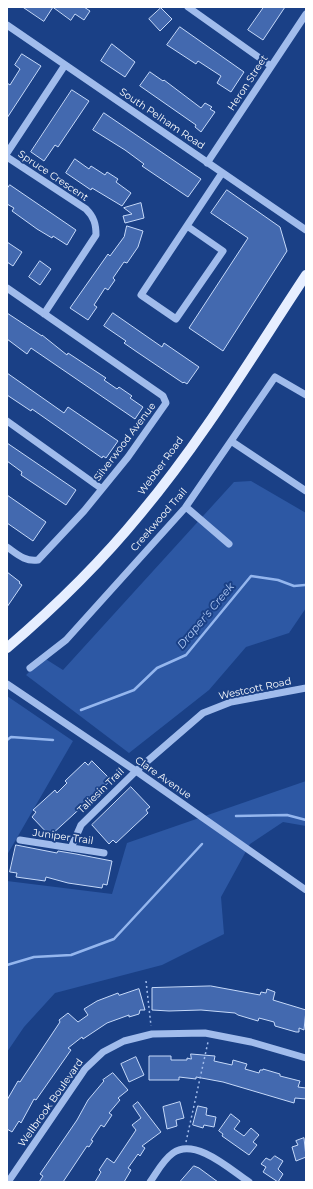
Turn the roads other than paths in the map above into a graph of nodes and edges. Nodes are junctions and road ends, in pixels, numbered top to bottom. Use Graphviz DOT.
graph roads {
  1 [pos="188,7"];
  2 [pos="306,14"];
  3 [pos="7,25"];
  4 [pos="65,65"];
  5 [pos="271,66"];
  6 [pos="7,153"];
  7 [pos="7,157"];
  8 [pos="207,162"];
  9 [pos="222,173"];
  10 [pos="187,226"];
  11 [pos="306,230"];
  12 [pos="306,275"];
  13 [pos="7,288"];
  14 [pos="44,314"];
  15 [pos="306,395"];
  16 [pos="7,421"];
  17 [pos="231,441"];
  18 [pos="102,489"];
  19 [pos="306,491"];
  20 [pos="186,507"];
  21 [pos="229,544"];
  22 [pos="7,547"];
  23 [pos="7,648"];
  24 [pos="30,668"];
  25 [pos="7,684"];
  26 [pos="306,688"];
  27 [pos="136,771"];
  28 [pos="20,840"];
  29 [pos="71,848"];
  30 [pos="104,853"];
  31 [pos="306,890"];
  32 [pos="306,1058"];
  33 [pos="8,1182"];
  34 [pos="150,1182"];
  35 [pos="249,1182"];
  1 -- 5 [label="street"];
  2 -- 5 [label="street, Heron Street"];
  3 -- 4 [label="street, South Pelham Road"];
  4 -- 6 [label="street"];
  4 -- 8 [label="street, South Pelham Road"];
  5 -- 8 [label="street, Heron Street"];
  7 -- 14 [label="street, Spruce Crescent"];
  8 -- 9 [label="street, South Pelham Road"];
  9 -- 10 [label="street"];
  9 -- 11 [label="street, South Pelham Road"];
  10 -- 10 [label="street"];
  12 -- 23 [label="main road, Webber Road"];
  13 -- 14 [label="street, Silverwood Avenue"];
  14 -- 18 [label="street, Silverwood Avenue"];
  15 -- 17 [label="street, Creekwood Trail"];
  16 -- 18 [label="street"];
  17 -- 19 [label="street"];
  17 -- 20 [label="street, Creekwood Trail"];
  18 -- 22 [label="street, Silverwood Avenue"];
  20 -- 21 [label="street"];
  20 -- 24 [label="street, Creekwood Trail"];
  25 -- 27 [label="street, Clare Avenue"];
  26 -- 27 [label="street, Westcott Road"];
  27 -- 29 [label="street, Taliesin Trail"];
  27 -- 31 [label="street, Clare Avenue"];
  28 -- 29 [label="street, Juniper Trail"];
  29 -- 30 [label="street, Juniper Trail"];
  32 -- 33 [label="street, Wellbrook Boulevard"];
  34 -- 35 [label="street"];
}
